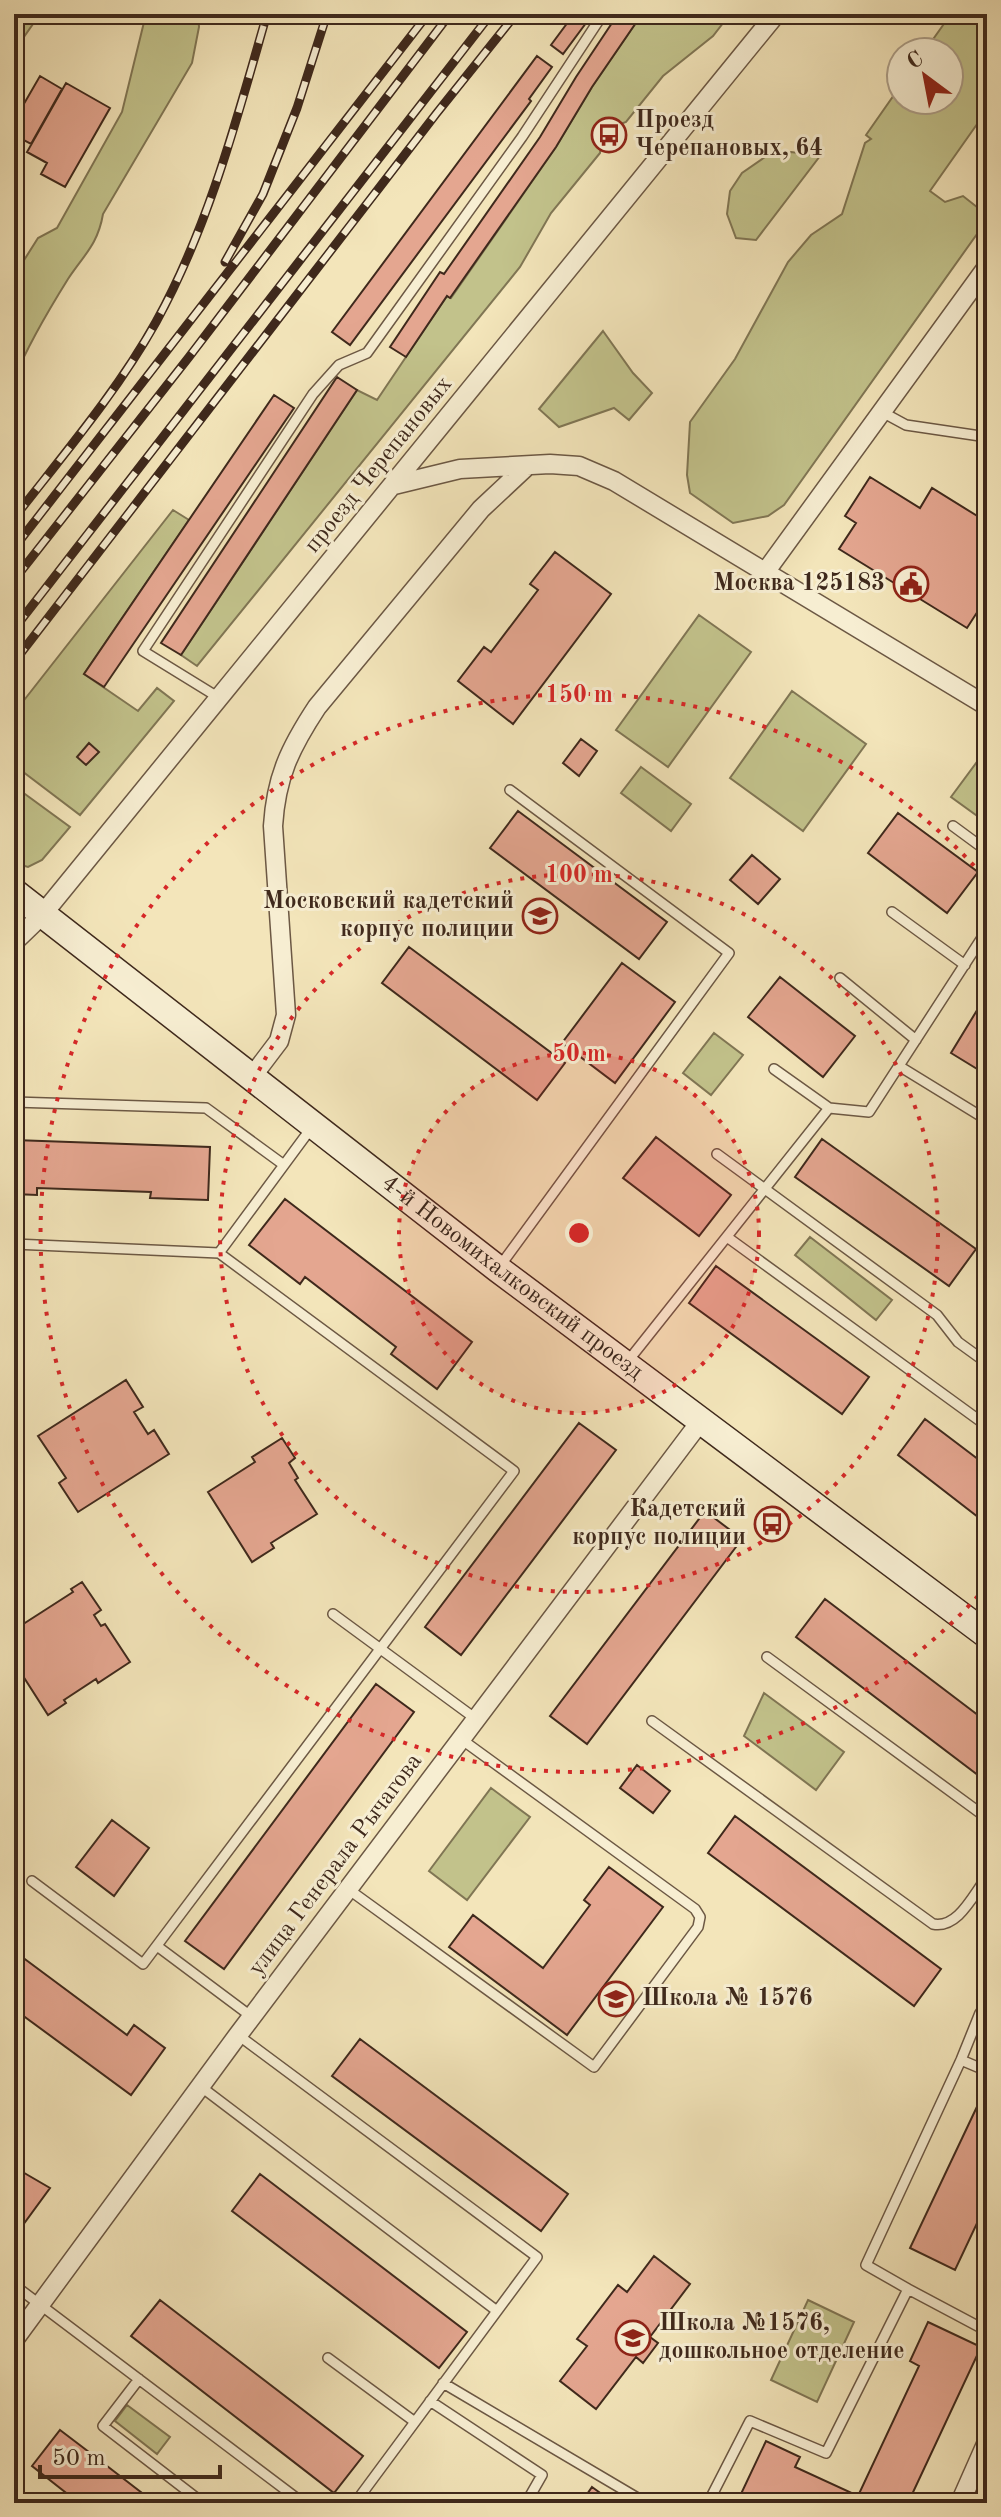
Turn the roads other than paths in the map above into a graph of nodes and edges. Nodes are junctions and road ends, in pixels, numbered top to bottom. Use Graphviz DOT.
graph roads {
  1 [pos="603,14"];
  2 [pos="776,14"];
  3 [pos="987,267"];
  4 [pos="882,412"];
  5 [pos="987,437"];
  6 [pos="527,466"];
  7 [pos="394,485"];
  8 [pos="766,571"];
  9 [pos="221,699"];
  10 [pos="987,706"];
  11 [pos="510,790"];
  12 [pos="953,826"];
  13 [pos="987,851"];
  14 [pos="14,892"];
  15 [pos="892,912"];
  16 [pos="42,915"];
  17 [pos="987,930"];
  18 [pos="14,942"];
  19 [pos="965,965"];
  20 [pos="840,978"];
  21 [pos="916,1040"];
  22 [pos="899,1066"];
  23 [pos="774,1069"];
  24 [pos="251,1078"];
  25 [pos="14,1102"];
  26 [pos="829,1108"];
  27 [pos="987,1120"];
  28 [pos="313,1126"];
  29 [pos="717,1154"];
  30 [pos="284,1165"];
  31 [pos="765,1190"];
  32 [pos="727,1237"];
  33 [pos="14,1244"];
  34 [pos="219,1253"];
  35 [pos="498,1269"];
  36 [pos="987,1363"];
  37 [pos="625,1365"];
  38 [pos="700,1422"];
  39 [pos="987,1426"];
  40 [pos="333,1614"];
  41 [pos="987,1635"];
  42 [pos="380,1648"];
  43 [pos="767,1657"];
  44 [pos="476,1719"];
  45 [pos="652,1721"];
  46 [pos="461,1739"];
  47 [pos="987,1818"];
  48 [pos="987,1877"];
  49 [pos="32,1881"];
  50 [pos="348,1889"];
  51 [pos="157,1946"];
  52 [pos="987,2011"];
  53 [pos="252,2017"];
  54 [pos="238,2035"];
  55 [pos="961,2060"];
  56 [pos="987,2071"];
  57 [pos="200,2086"];
  58 [pos="14,2285"];
  59 [pos="908,2289"];
  60 [pos="40,2305"];
  61 [pos="497,2311"];
  62 [pos="987,2331"];
  63 [pos="14,2340"];
  64 [pos="328,2358"];
  65 [pos="139,2379"];
  66 [pos="443,2383"];
  67 [pos="430,2401"];
  68 [pos="415,2422"];
  69 [pos="987,2442"];
  70 [pos="203,2503"];
  71 [pos="303,2503"];
  72 [pos="355,2503"];
  73 [pos="526,2503"];
  74 [pos="646,2503"];
  75 [pos="708,2503"];
  76 [pos="960,2503"];
  1 -- 9 [label="lane"];
  2 -- 7 [label="street, проезд Черепановых"];
  3 -- 4 [label="street"];
  4 -- 5 [label="lane"];
  4 -- 8 [label="street"];
  6 -- 7 [label="street"];
  6 -- 8 [label="street"];
  6 -- 24 [label="street"];
  7 -- 9 [label="street, проезд Черепановых"];
  8 -- 10 [label="street"];
  9 -- 16 [label="street, проезд Черепановых"];
  11 -- 35 [label="lane"];
  12 -- 13 [label="lane"];
  14 -- 16 [label="street, 4-й Новомихалковский проезд"];
  15 -- 19 [label="lane"];
  16 -- 18 [label="street, проезд Черепановых"];
  16 -- 24 [label="street, 4-й Новомихалковский проезд"];
  17 -- 19 [label="lane"];
  19 -- 21 [label="lane"];
  20 -- 21 [label="lane"];
  21 -- 22 [label="lane"];
  22 -- 26 [label="lane"];
  22 -- 27 [label="lane"];
  23 -- 26 [label="lane"];
  24 -- 28 [label="street, 4-й Новомихалковский проезд"];
  25 -- 30 [label="lane"];
  26 -- 31 [label="lane"];
  28 -- 30 [label="lane"];
  28 -- 35 [label="street, 4-й Новомихалковский проезд"];
  29 -- 31 [label="lane"];
  30 -- 34 [label="lane"];
  31 -- 32 [label="lane"];
  31 -- 36 [label="lane"];
  32 -- 37 [label="lane"];
  32 -- 39 [label="lane"];
  33 -- 34 [label="lane"];
  34 -- 42 [label="lane"];
  35 -- 37 [label="street, 4-й Новомихалковский проезд"];
  37 -- 38 [label="street, 4-й Новомихалковский проезд"];
  38 -- 41 [label="street, 4-й Новомихалковский проезд"];
  38 -- 44 [label="street, улица Генерала Рычагова"];
  40 -- 42 [label="lane"];
  42 -- 44 [label="lane"];
  42 -- 51 [label="lane"];
  43 -- 47 [label="lane"];
  44 -- 46 [label="street, улица Генерала Рычагова"];
  45 -- 48 [label="lane"];
  46 -- 50 [label="street, улица Генерала Рычагова"];
  46 -- 50 [label="lane"];
  49 -- 51 [label="lane"];
  50 -- 53 [label="street, улица Генерала Рычагова"];
  51 -- 53 [label="lane"];
  52 -- 55 [label="lane"];
  53 -- 54 [label="street, улица Генерала Рычагова"];
  54 -- 57 [label="street, улица Генерала Рычагова"];
  54 -- 61 [label="lane"];
  55 -- 56 [label="lane"];
  55 -- 59 [label="lane"];
  57 -- 60 [label="street, улица Генерала Рычагова"];
  57 -- 61 [label="lane"];
  58 -- 60 [label="lane"];
  59 -- 62 [label="lane"];
  59 -- 75 [label="lane"];
  60 -- 63 [label="street, улица Генерала Рычагова"];
  60 -- 65 [label="lane"];
  61 -- 66 [label="lane"];
  64 -- 68 [label="lane"];
  65 -- 70 [label="lane"];
  65 -- 71 [label="lane"];
  66 -- 67 [label="lane"];
  66 -- 74 [label="lane"];
  67 -- 68 [label="lane"];
  67 -- 73 [label="lane"];
  68 -- 72 [label="lane"];
  69 -- 76 [label="street"];
}
